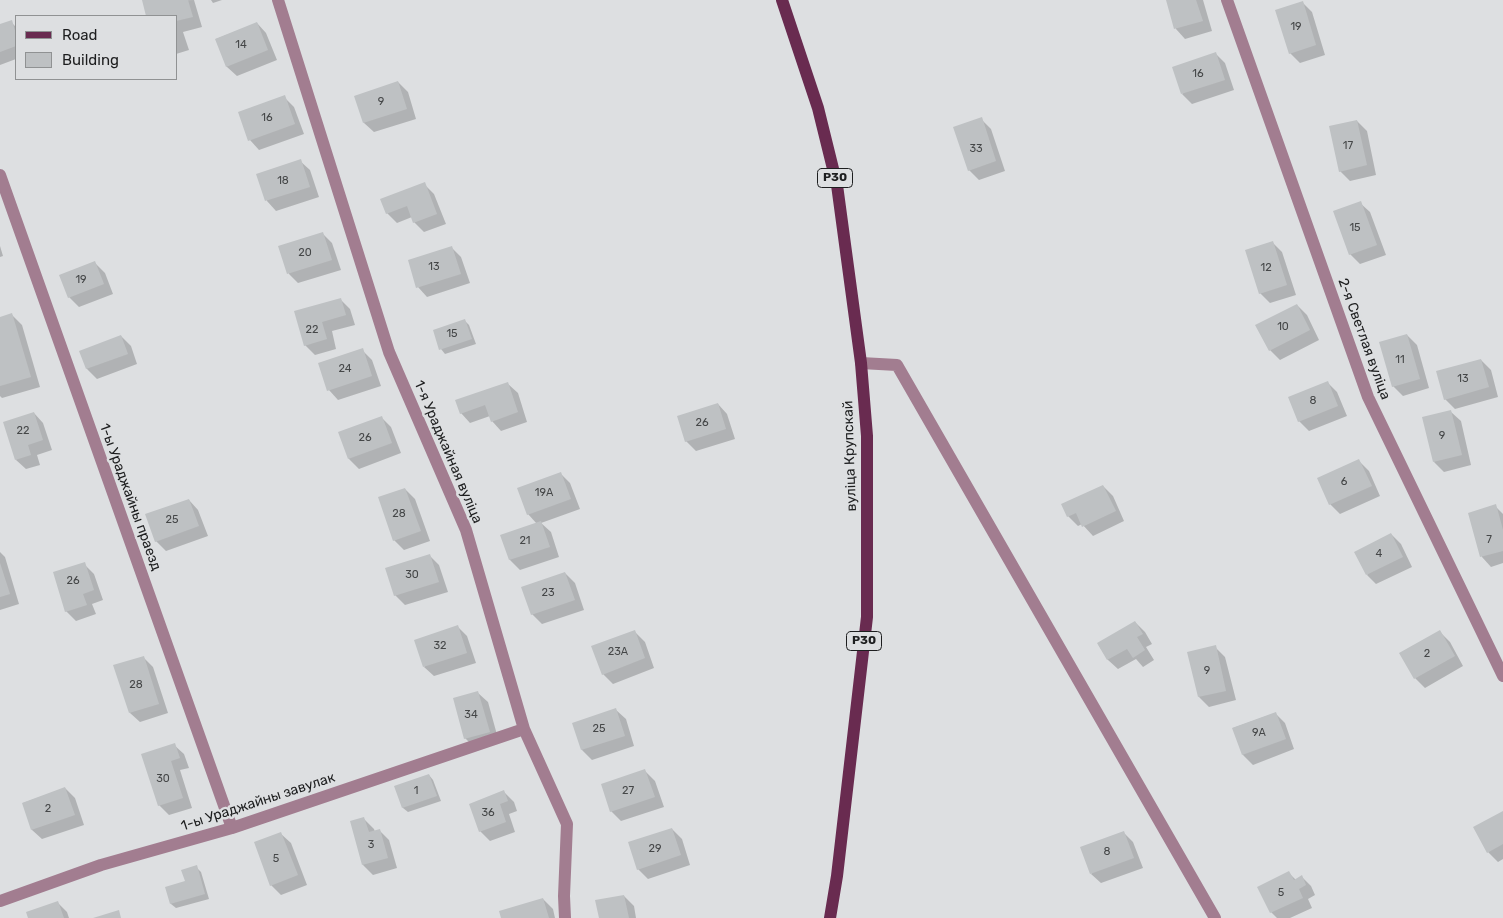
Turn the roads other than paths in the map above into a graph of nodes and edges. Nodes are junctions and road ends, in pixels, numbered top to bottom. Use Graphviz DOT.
graph roads {
  1 [pos="278,0"];
  2 [pos="782,0"];
  3 [pos="1227,0"];
  4 [pos="0,175"];
  5 [pos="861,363"];
  6 [pos="1503,676"];
  7 [pos="524,729"];
  8 [pos="232,828"];
  9 [pos="0,901"];
  10 [pos="565,918"];
  11 [pos="830,918"];
  12 [pos="1215,918"];
  1 -- 7 [label="street, 1-я Ураджайная вуліца"];
  2 -- 5 [label="main road, вуліца Крупскай / Р30"];
  3 -- 6 [label="street, 2-я Светлая вуліца"];
  4 -- 8 [label="street, 1-ы Ураджайны праезд"];
  5 -- 11 [label="main road, вуліца Крупскай / Р30"];
  5 -- 12 [label="street"];
  7 -- 8 [label="street, 1-ы Ураджайны завулак"];
  7 -- 10 [label="street, 1-я Ураджайная вуліца"];
  8 -- 9 [label="street, 1-ы Ураджайны завулак"];
}
